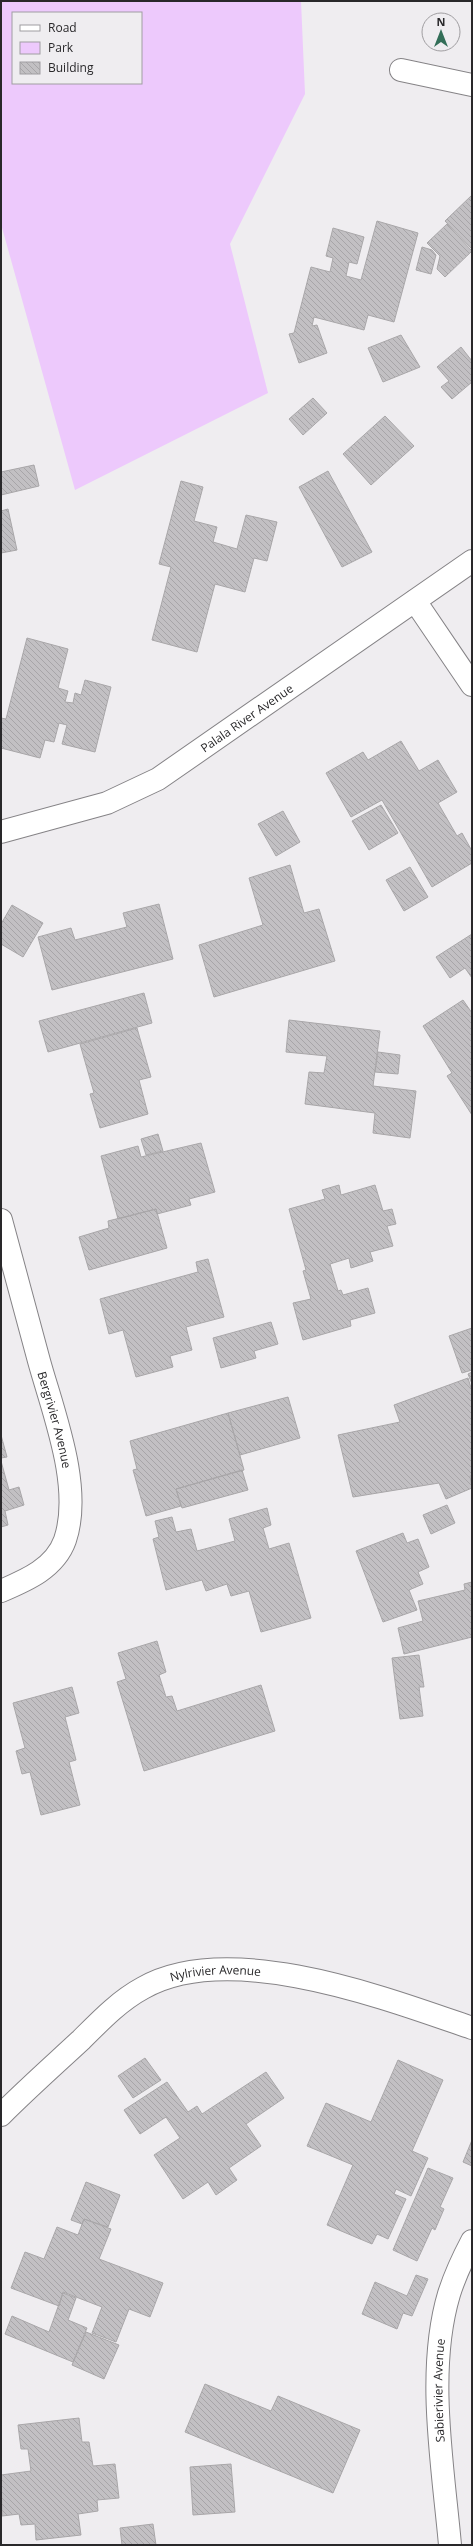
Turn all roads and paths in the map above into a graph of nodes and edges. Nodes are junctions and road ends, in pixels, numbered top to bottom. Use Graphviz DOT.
graph roads {
  1 [pos="401,70"];
  2 [pos="472,85"];
  3 [pos="472,561"];
  4 [pos="415,601"];
  5 [pos="472,685"];
  6 [pos="1,832"];
  7 [pos="1,1220"];
  8 [pos="1,1591"];
  9 [pos="472,2028"];
  10 [pos="1,2115"];
  11 [pos="472,2241"];
  12 [pos="450,2545"];
  1 -- 2 [label="street"];
  3 -- 4 [label="street, Palala River Avenue"];
  4 -- 5 [label="street"];
  4 -- 6 [label="street, Palala River Avenue"];
  7 -- 8 [label="street, Bergrivier Avenue"];
  9 -- 10 [label="street, Nylrivier Avenue"];
  11 -- 12 [label="street, Sabierivier Avenue"];
}
